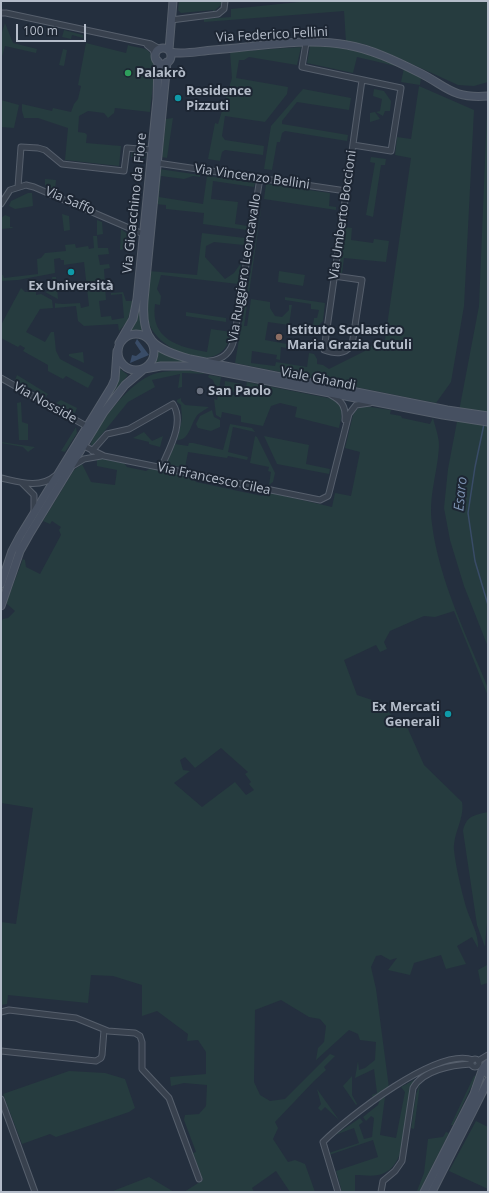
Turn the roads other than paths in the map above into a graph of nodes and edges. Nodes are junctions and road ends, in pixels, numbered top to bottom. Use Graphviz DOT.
graph roads {
  1 [pos="173,1"];
  2 [pos="225,1"];
  3 [pos="3,13"];
  4 [pos="171,20"];
  5 [pos="306,43"];
  6 [pos="146,44"];
  7 [pos="168,53"];
  8 [pos="157,59"];
  9 [pos="362,80"];
  10 [pos="488,96"];
  11 [pos="353,145"];
  12 [pos="152,150"];
  13 [pos="157,163"];
  14 [pos="260,178"];
  15 [pos="18,187"];
  16 [pos="346,191"];
  17 [pos="1,204"];
  18 [pos="144,234"];
  19 [pos="334,276"];
  20 [pos="149,340"];
  21 [pos="119,343"];
  22 [pos="117,352"];
  23 [pos="202,362"];
  24 [pos="144,369"];
  25 [pos="1,378"];
  26 [pos="317,391"];
  27 [pos="384,401"];
  28 [pos="488,416"];
  29 [pos="488,422"];
  30 [pos="88,427"];
  31 [pos="344,427"];
  32 [pos="84,446"];
  33 [pos="92,451"];
  34 [pos="104,456"];
  35 [pos="67,467"];
  36 [pos="161,468"];
  37 [pos="1,478"];
  38 [pos="22,483"];
  39 [pos="31,518"];
  40 [pos="1,584"];
  41 [pos="1,606"];
  42 [pos="1,1012"];
  43 [pos="104,1030"];
  44 [pos="1,1051"];
  45 [pos="488,1055"];
  46 [pos="481,1064"];
  47 [pos="488,1081"];
  48 [pos="1,1099"];
  49 [pos="199,1179"];
  50 [pos="35,1192"];
  51 [pos="338,1192"];
  52 [pos="381,1192"];
  53 [pos="424,1192"];
  54 [pos="432,1192"];
  1 -- 4 [label="street"];
  2 -- 4 [label="street"];
  3 -- 6 [label="street"];
  4 -- 7 [label="street"];
  5 -- 7 [label="street, Via Federico Fellini"];
  5 -- 9 [label="street"];
  5 -- 10 [label="street, Via Federico Fellini"];
  6 -- 7 [label="street"];
  6 -- 8 [label="street"];
  7 -- 8 [label="street, Via Federico Fellini"];
  7 -- 8 [label="street"];
  7 -- 13 [label="street, Via Gioacchino da Fiore"];
  8 -- 12 [label="street, Via Gioacchino da Fiore"];
  9 -- 11 [label="street, Via Umberto Boccioni"];
  9 -- 11 [label="street"];
  11 -- 16 [label="street, Via Umberto Boccioni"];
  12 -- 15 [label="street"];
  12 -- 18 [label="street, Via Gioacchino da Fiore"];
  13 -- 14 [label="street, Via Vincenzo Bellini"];
  13 -- 20 [label="street, Via Gioacchino da Fiore"];
  14 -- 16 [label="street, Via Vincenzo Bellini"];
  14 -- 23 [label="street, Via Ruggiero Leoncavallo"];
  15 -- 17 [label="street"];
  15 -- 18 [label="street, Via Saffo"];
  16 -- 19 [label="street, Via Umberto Boccioni"];
  18 -- 21 [label="street, Via Gioacchino da Fiore"];
  19 -- 19 [label="street, Via Umberto Boccioni"];
  20 -- 21 [label="street"];
  20 -- 23 [label="street, Viale Ghandi"];
  20 -- 24 [label="street"];
  21 -- 22 [label="street"];
  22 -- 24 [label="street"];
  22 -- 30 [label="street"];
  23 -- 27 [label="street, Viale Ghandi"];
  24 -- 26 [label="street, Viale Ghandi"];
  24 -- 32 [label="street"];
  25 -- 30 [label="street, Via Nosside"];
  26 -- 27 [label="street, Viale Ghandi"];
  26 -- 31 [label="street"];
  27 -- 28 [label="street, Viale Ghandi"];
  27 -- 29 [label="street, Viale Ghandi"];
  27 -- 31 [label="street"];
  30 -- 35 [label="street"];
  31 -- 36 [label="street, Via Francesco Cilea"];
  32 -- 33 [label="street"];
  32 -- 35 [label="street"];
  33 -- 34 [label="street"];
  33 -- 36 [label="street"];
  34 -- 35 [label="street"];
  34 -- 36 [label="street, Via Francesco Cilea"];
  35 -- 38 [label="street"];
  35 -- 39 [label="street"];
  35 -- 41 [label="street"];
  37 -- 38 [label="street"];
  38 -- 39 [label="street"];
  39 -- 40 [label="street"];
  42 -- 43 [label="street"];
  43 -- 44 [label="street"];
  43 -- 49 [label="street"];
  45 -- 46 [label="street"];
  46 -- 51 [label="street"];
  46 -- 52 [label="street"];
  46 -- 53 [label="street"];
  47 -- 54 [label="street"];
  48 -- 50 [label="street"];
}
